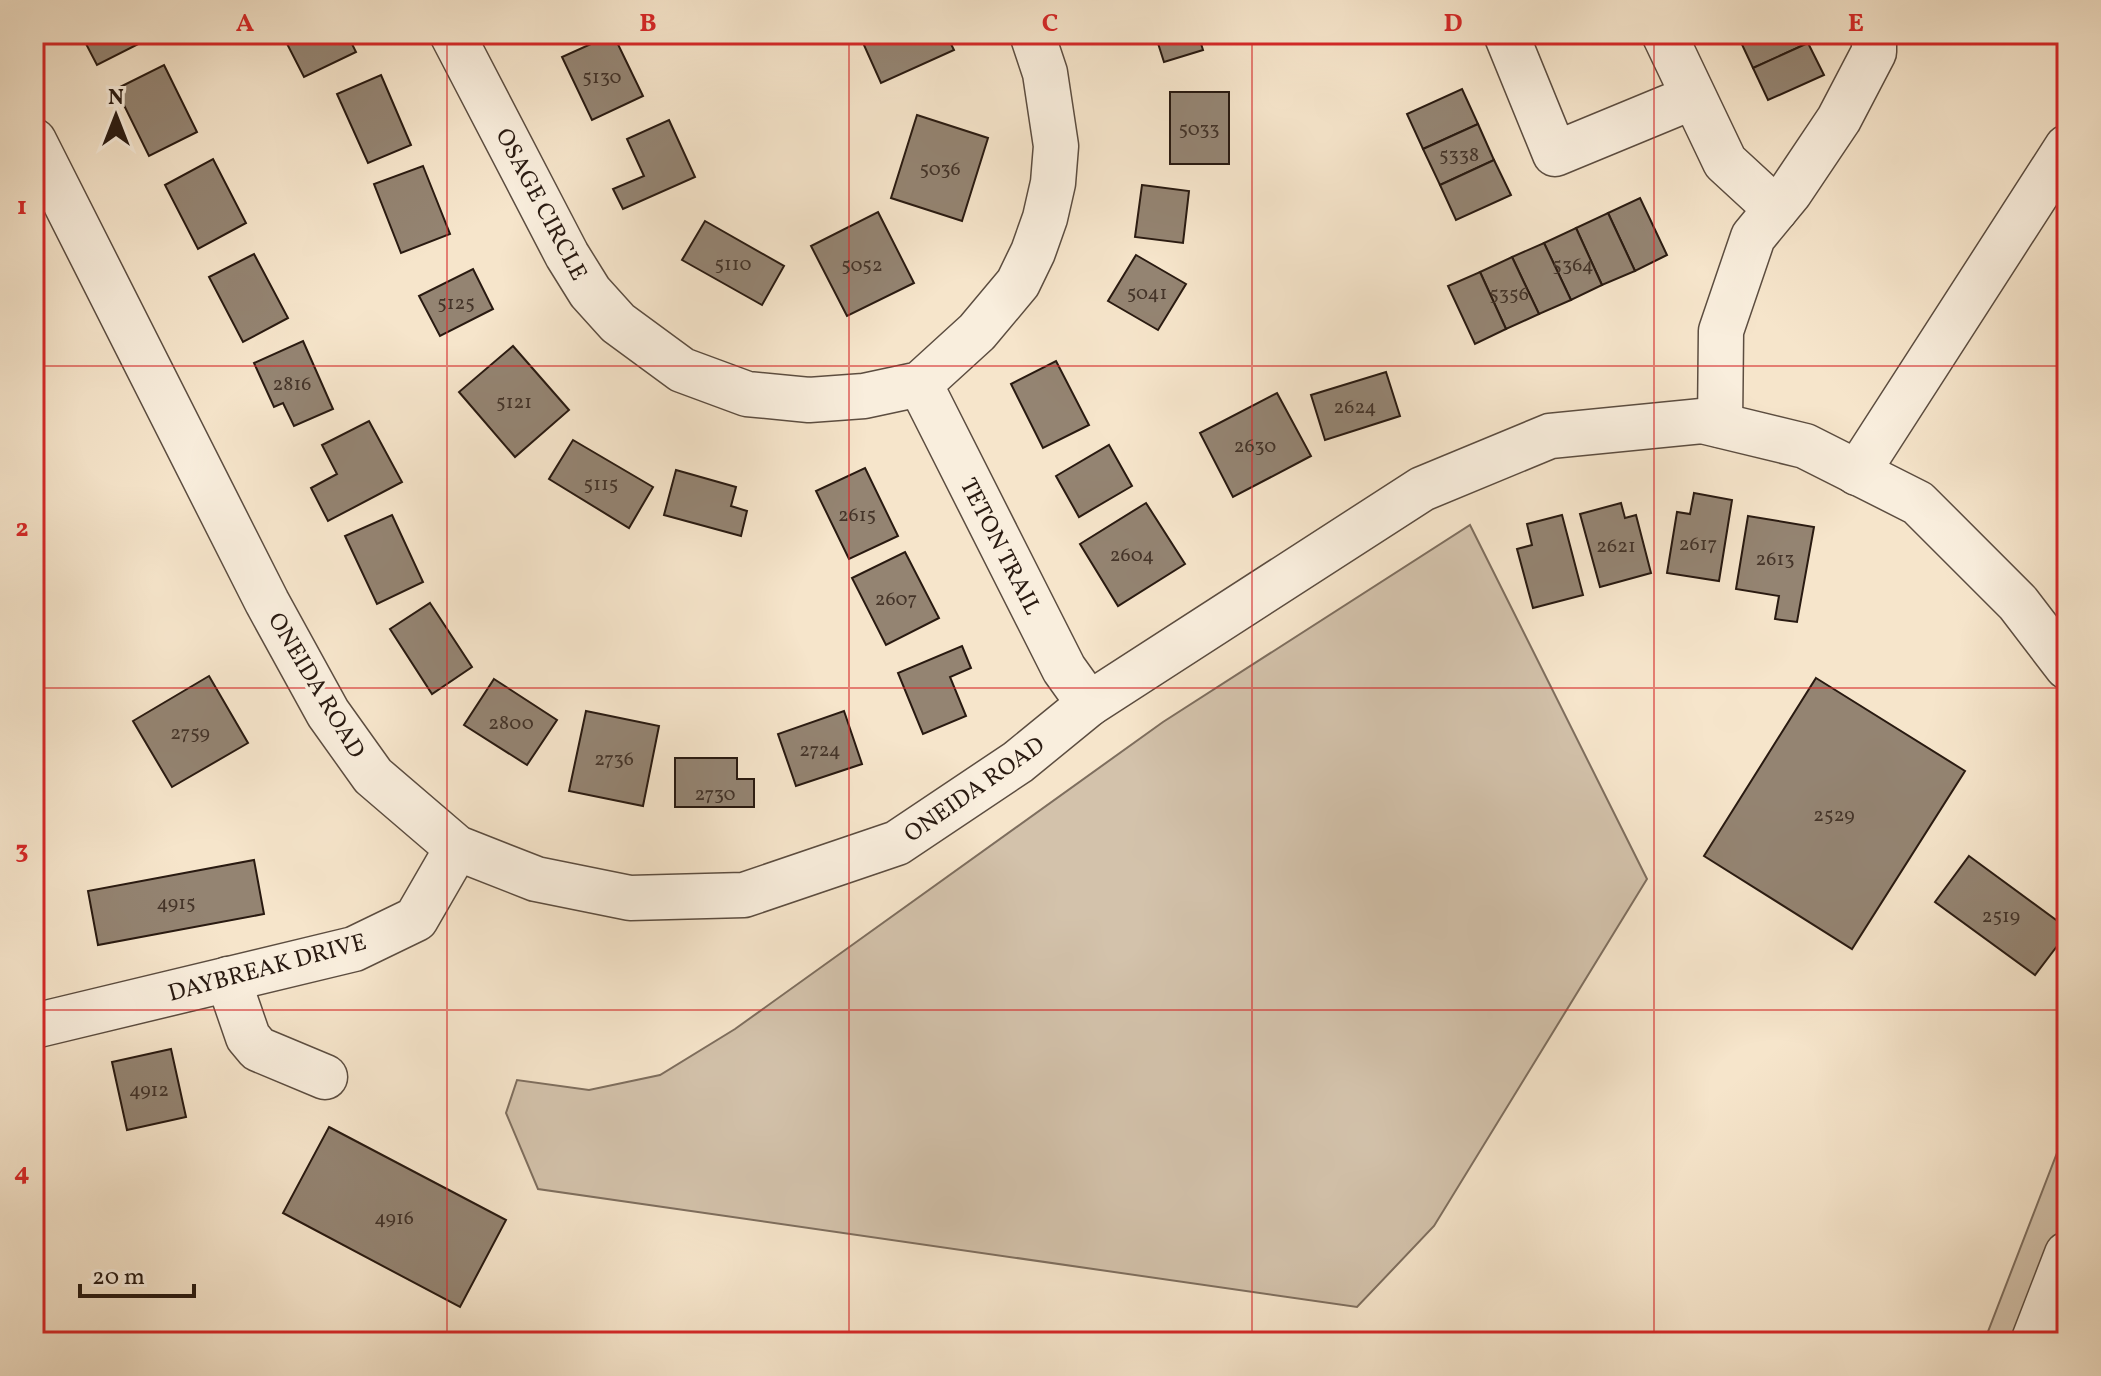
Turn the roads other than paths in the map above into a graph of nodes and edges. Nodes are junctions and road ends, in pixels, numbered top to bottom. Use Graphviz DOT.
graph roads {
  1 [pos="452,34"];
  2 [pos="1032,34"];
  3 [pos="1506,34"];
  4 [pos="1664,34"];
  5 [pos="1874,34"];
  6 [pos="1693,97"];
  7 [pos="34,141"];
  8 [pos="2067,147"];
  9 [pos="1776,209"];
  10 [pos="920,384"];
  11 [pos="1720,425"];
  12 [pos="1857,473"];
  13 [pos="2067,667"];
  14 [pos="1089,704"];
  15 [pos="457,848"];
  16 [pos="228,979"];
  17 [pos="34,1026"];
  18 [pos="325,1077"];
  19 [pos="2067,1254"];
  20 [pos="2033,1342"];
  1 -- 10 [label="street, OSAGE CIRCLE"];
  2 -- 10 [label="street"];
  3 -- 6 [label="street"];
  4 -- 6 [label="street"];
  5 -- 9 [label="street"];
  6 -- 9 [label="street"];
  7 -- 15 [label="street, ONEIDA ROAD"];
  8 -- 12 [label="street"];
  9 -- 11 [label="street"];
  10 -- 14 [label="street, TETON TRAIL"];
  11 -- 12 [label="street, ONEIDA ROAD"];
  11 -- 14 [label="street, ONEIDA ROAD"];
  12 -- 13 [label="street, ONEIDA ROAD"];
  14 -- 15 [label="street, ONEIDA ROAD"];
  15 -- 16 [label="street, DAYBREAK DRIVE"];
  16 -- 17 [label="street, DAYBREAK DRIVE"];
  16 -- 18 [label="street"];
  19 -- 20 [label="street"];
}
